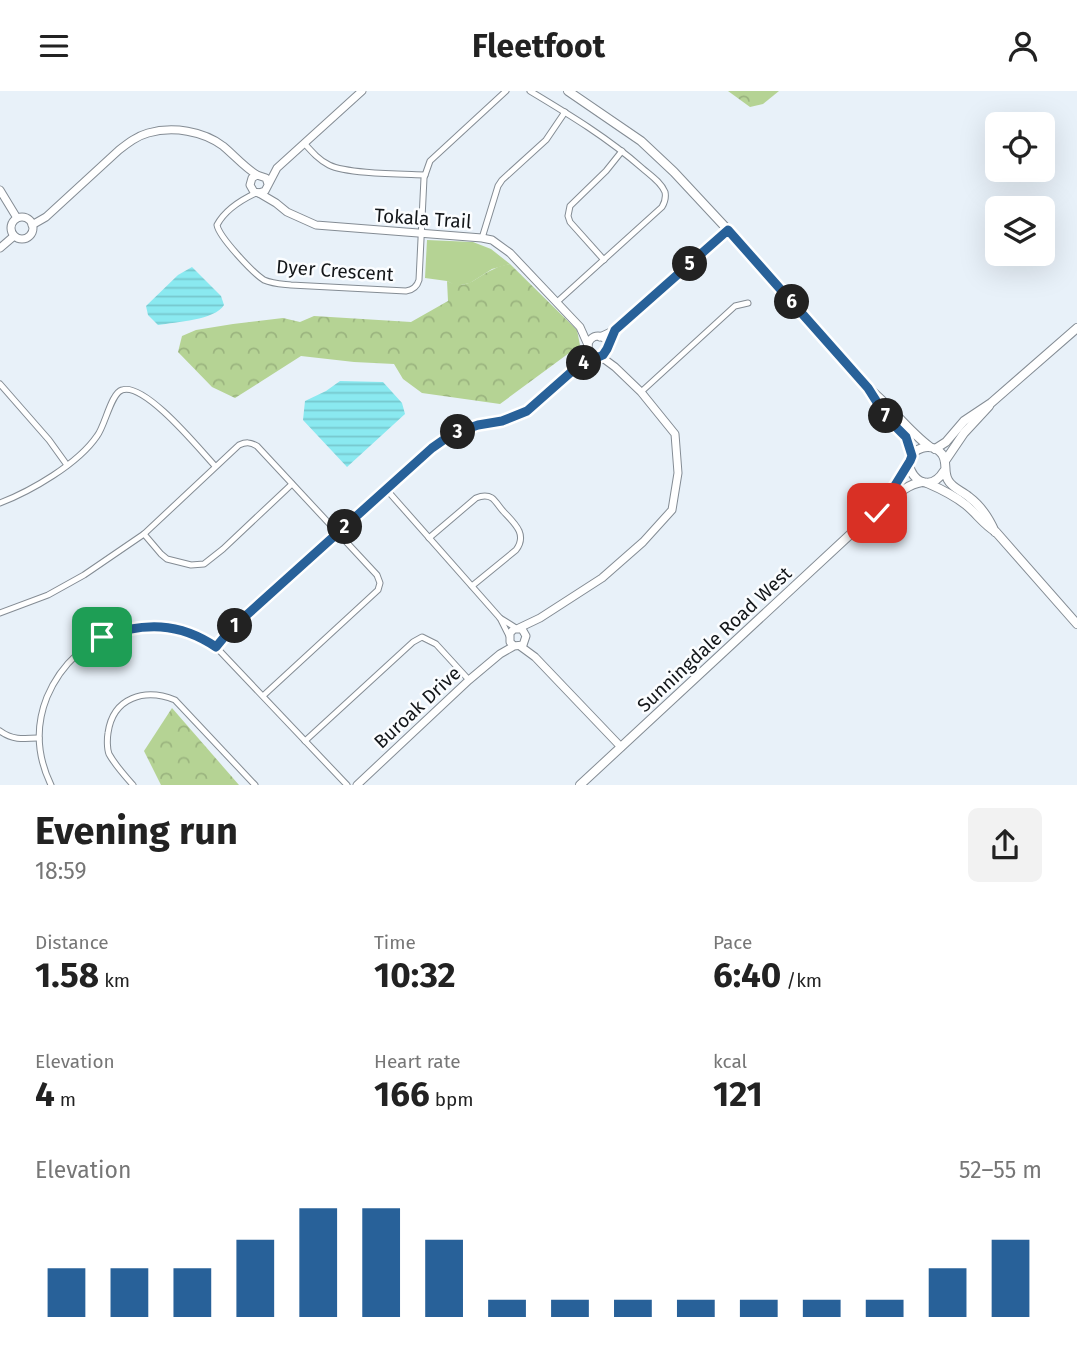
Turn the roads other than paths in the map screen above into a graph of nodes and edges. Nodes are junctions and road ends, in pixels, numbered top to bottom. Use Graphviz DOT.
graph roads {
  1 [pos="362,91"];
  2 [pos="506,91"];
  3 [pos="530,91"];
  4 [pos="568,91"];
  5 [pos="565,112"];
  6 [pos="304,143"];
  7 [pos="622,151"];
  8 [pos="277,168"];
  9 [pos="425,175"];
  10 [pos="254,179"];
  11 [pos="268,185"];
  12 [pos="0,190"];
  13 [pos="258,193"];
  14 [pos="242,199"];
  15 [pos="276,203"];
  16 [pos="18,218"];
  17 [pos="32,225"];
  18 [pos="728,230"];
  19 [pos="422,233"];
  20 [pos="14,236"];
  21 [pos="482,238"];
  22 [pos="0,248"];
  23 [pos="604,260"];
  24 [pos="557,302"];
  25 [pos="748,303"];
  26 [pos="580,327"];
  27 [pos="1077,328"];
  28 [pos="615,330"];
  29 [pos="598,337"];
  30 [pos="588,347"];
  31 [pos="608,348"];
  32 [pos="599,356"];
  33 [pos="578,366"];
  34 [pos="615,367"];
  35 [pos="0,384"];
  36 [pos="868,388"];
  37 [pos="640,392"];
  38 [pos="991,403"];
  39 [pos="932,448"];
  40 [pos="911,458"];
  41 [pos="945,461"];
  42 [pos="67,465"];
  43 [pos="215,466"];
  44 [pos="944,471"];
  45 [pos="924,482"];
  46 [pos="292,484"];
  47 [pos="386,489"];
  48 [pos="0,503"];
  49 [pos="869,517"];
  50 [pos="996,532"];
  51 [pos="339,533"];
  52 [pos="144,534"];
  53 [pos="429,538"];
  54 [pos="472,586"];
  55 [pos="0,613"];
  56 [pos="500,618"];
  57 [pos="540,618"];
  58 [pos="1077,624"];
  59 [pos="518,628"];
  60 [pos="517,641"];
  61 [pos="216,647"];
  62 [pos="469,680"];
  63 [pos="264,695"];
  64 [pos="0,731"];
  65 [pos="38,739"];
  66 [pos="305,741"];
  67 [pos="621,747"];
  68 [pos="51,785"];
  69 [pos="133,785"];
  70 [pos="255,785"];
  71 [pos="347,785"];
  72 [pos="357,785"];
  73 [pos="580,785"];
  1 -- 6 [label="street"];
  2 -- 9 [label="street"];
  3 -- 5 [label="street"];
  4 -- 18 [label="main road"];
  5 -- 7 [label="street"];
  5 -- 21 [label="street"];
  6 -- 8 [label="street"];
  6 -- 9 [label="street"];
  7 -- 23 [label="street"];
  7 -- 23 [label="street"];
  8 -- 10 [label="street"];
  8 -- 11 [label="street"];
  9 -- 19 [label="street"];
  10 -- 11 [label="street"];
  10 -- 13 [label="street"];
  10 -- 14 [label="street, Dyer Crescent"];
  10 -- 17 [label="street"];
  11 -- 13 [label="street"];
  11 -- 15 [label="street"];
  12 -- 16 [label="street"];
  13 -- 14 [label="street, Dyer Crescent"];
  13 -- 15 [label="street, Tokala Trail"];
  14 -- 19 [label="street, Dyer Crescent"];
  15 -- 19 [label="street, Tokala Trail"];
  16 -- 17 [label="street"];
  16 -- 20 [label="street"];
  17 -- 20 [label="street"];
  18 -- 28 [label="street"];
  18 -- 36 [label="main road"];
  19 -- 21 [label="street, Tokala Trail"];
  20 -- 22 [label="street"];
  21 -- 24 [label="street, Tokala Trail"];
  23 -- 24 [label="street"];
  24 -- 26 [label="street, Tokala Trail"];
  25 -- 37 [label="street"];
  26 -- 29 [label="street, Tokala Trail"];
  26 -- 30 [label="street, Tokala Trail"];
  27 -- 38 [label="main road"];
  28 -- 29 [label="street"];
  28 -- 31 [label="street"];
  29 -- 30 [label="street"];
  29 -- 31 [label="street"];
  30 -- 32 [label="street"];
  30 -- 33 [label="street"];
  31 -- 32 [label="street"];
  31 -- 34 [label="street"];
  32 -- 33 [label="street"];
  32 -- 34 [label="street"];
  33 -- 47 [label="street"];
  34 -- 37 [label="street"];
  35 -- 42 [label="street"];
  36 -- 39 [label="main road"];
  36 -- 40 [label="main road"];
  37 -- 57 [label="street"];
  38 -- 39 [label="main road"];
  38 -- 41 [label="main road"];
  39 -- 40 [label="main road"];
  39 -- 41 [label="main road"];
  40 -- 45 [label="main road"];
  40 -- 49 [label="main road, Sunningdale Road West"];
  41 -- 44 [label="main road"];
  42 -- 43 [label="street"];
  42 -- 48 [label="street"];
  43 -- 46 [label="street"];
  43 -- 52 [label="street"];
  44 -- 45 [label="main road"];
  44 -- 50 [label="main road"];
  45 -- 49 [label="main road, Sunningdale Road West"];
  45 -- 50 [label="main road"];
  46 -- 51 [label="street"];
  46 -- 52 [label="street"];
  47 -- 51 [label="street"];
  47 -- 53 [label="street"];
  49 -- 67 [label="main road, Sunningdale Road West"];
  50 -- 58 [label="main road"];
  51 -- 61 [label="street"];
  51 -- 63 [label="street"];
  52 -- 55 [label="street"];
  53 -- 54 [label="street"];
  53 -- 54 [label="street"];
  54 -- 56 [label="street"];
  56 -- 59 [label="street"];
  56 -- 60 [label="street"];
  57 -- 59 [label="street"];
  57 -- 60 [label="street"];
  59 -- 60 [label="street"];
  59 -- 60 [label="street"];
  60 -- 62 [label="street, Buroak Drive"];
  60 -- 67 [label="street"];
  61 -- 63 [label="street"];
  61 -- 65 [label="street"];
  62 -- 66 [label="street"];
  62 -- 72 [label="street, Buroak Drive"];
  63 -- 66 [label="street"];
  64 -- 65 [label="street"];
  65 -- 68 [label="street"];
  66 -- 71 [label="street"];
  67 -- 73 [label="main road, Sunningdale Road West"];
  69 -- 70 [label="street"];
}
